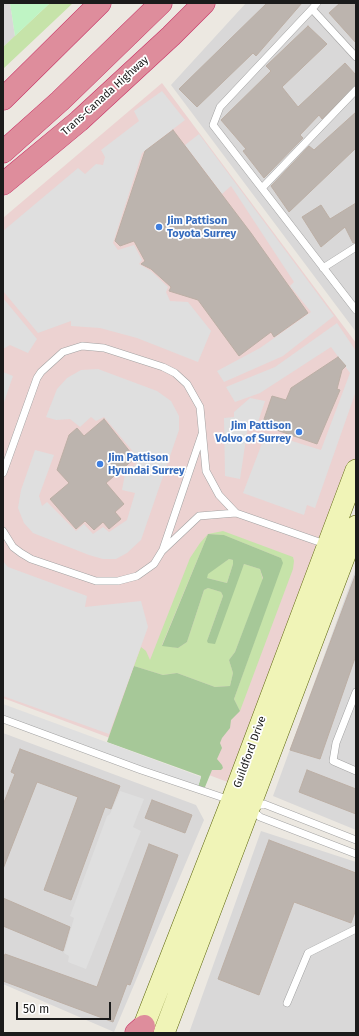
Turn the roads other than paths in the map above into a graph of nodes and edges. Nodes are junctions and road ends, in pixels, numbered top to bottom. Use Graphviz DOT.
graph roads {
  1 [pos="100,3"];
  2 [pos="141,3"];
  3 [pos="161,3"];
  4 [pos="204,3"];
  5 [pos="317,3"];
  6 [pos="312,9"];
  7 [pos="356,57"];
  8 [pos="356,90"];
  9 [pos="3,99"];
  10 [pos="3,131"];
  11 [pos="3,152"];
  12 [pos="3,184"];
  13 [pos="262,188"];
  14 [pos="356,247"];
  15 [pos="323,268"];
  16 [pos="356,310"];
  17 [pos="202,432"];
  18 [pos="356,470"];
  19 [pos="3,473"];
  20 [pos="236,513"];
  21 [pos="356,526"];
  22 [pos="3,531"];
  23 [pos="337,548"];
  24 [pos="162,551"];
  25 [pos="356,692"];
  26 [pos="3,719"];
  27 [pos="356,771"];
  28 [pos="240,804"];
  29 [pos="356,840"];
  30 [pos="356,854"];
  31 [pos="356,929"];
  32 [pos="287,1003"];
  33 [pos="146,1031"];
  1 -- 9 [label="highway"];
  2 -- 10 [label="highway"];
  3 -- 11 [label="highway"];
  4 -- 12 [label="highway, Trans-Canada Highway"];
  5 -- 6 [label="lane"];
  6 -- 7 [label="lane"];
  6 -- 13 [label="lane"];
  8 -- 13 [label="lane"];
  13 -- 15 [label="lane"];
  14 -- 15 [label="lane"];
  15 -- 16 [label="lane"];
  17 -- 19 [label="lane"];
  17 -- 20 [label="lane"];
  17 -- 24 [label="lane"];
  18 -- 23 [label="main road, Guildford Drive"];
  20 -- 23 [label="lane"];
  20 -- 24 [label="lane"];
  21 -- 23 [label="main road, Guildford Drive"];
  22 -- 24 [label="lane"];
  23 -- 28 [label="main road, Guildford Drive"];
  25 -- 27 [label="lane"];
  26 -- 28 [label="lane"];
  28 -- 29 [label="lane"];
  28 -- 30 [label="lane"];
  28 -- 33 [label="main road, Guildford Drive"];
  31 -- 32 [label="lane"];
}
